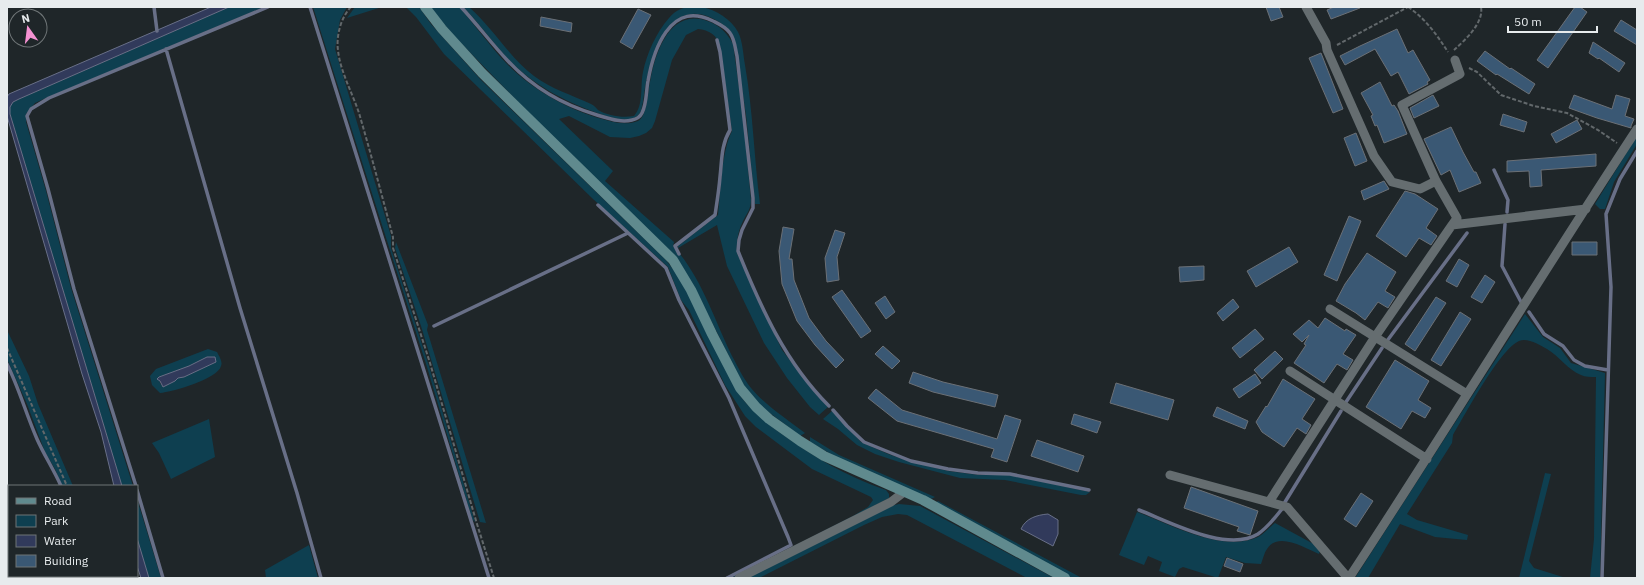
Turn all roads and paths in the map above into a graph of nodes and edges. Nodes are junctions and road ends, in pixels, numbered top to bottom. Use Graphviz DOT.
graph roads {
  1 [pos="351,7"];
  2 [pos="425,7"];
  3 [pos="1306,7"];
  4 [pos="1408,7"];
  5 [pos="1481,7"];
  6 [pos="1327,50"];
  7 [pos="1455,60"];
  8 [pos="1637,129"];
  9 [pos="1624,148"];
  10 [pos="1436,181"];
  11 [pos="1586,209"];
  12 [pos="1452,225"];
  13 [pos="1330,309"];
  14 [pos="1375,337"];
  15 [pos="7,348"];
  16 [pos="1290,371"];
  17 [pos="1467,394"];
  18 [pos="1335,400"];
  19 [pos="1427,459"];
  20 [pos="1170,475"];
  21 [pos="68,485"];
  22 [pos="904,492"];
  23 [pos="1269,502"];
  24 [pos="494,578"];
  25 [pos="740,578"];
  26 [pos="1065,578"];
  27 [pos="1349,578"];
  1 -- 24 [label="path"];
  2 -- 22 [label="street"];
  3 -- 6 [label="street"];
  4 -- 5 [label="path"];
  4 -- 6 [label="path"];
  6 -- 10 [label="street"];
  7 -- 9 [label="path"];
  7 -- 10 [label="street"];
  8 -- 9 [label="street"];
  9 -- 11 [label="street"];
  10 -- 12 [label="street"];
  11 -- 12 [label="street"];
  11 -- 17 [label="street"];
  12 -- 14 [label="street"];
  13 -- 14 [label="street"];
  14 -- 17 [label="street"];
  14 -- 18 [label="street"];
  15 -- 21 [label="path"];
  16 -- 18 [label="street"];
  17 -- 19 [label="street"];
  18 -- 19 [label="street"];
  18 -- 23 [label="street"];
  19 -- 27 [label="street"];
  20 -- 23 [label="street"];
  22 -- 25 [label="street"];
  22 -- 26 [label="street"];
  23 -- 27 [label="street"];
}
